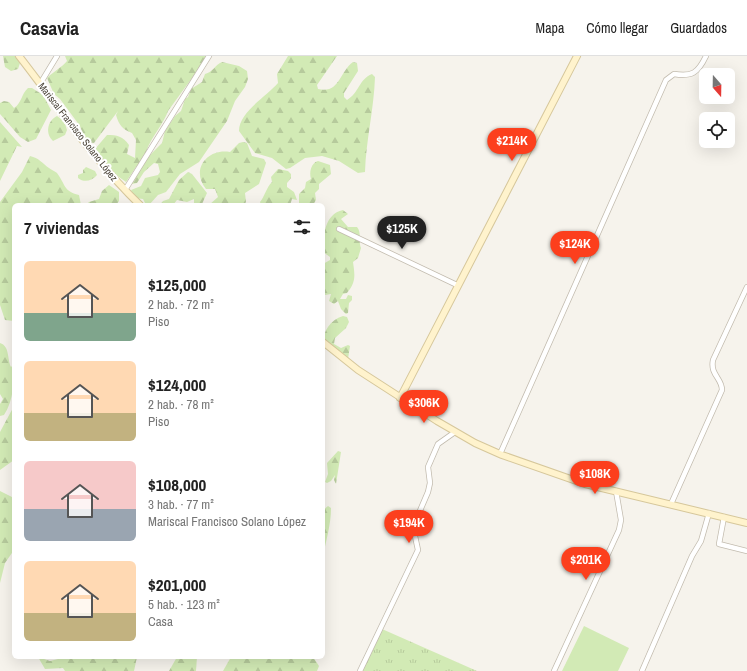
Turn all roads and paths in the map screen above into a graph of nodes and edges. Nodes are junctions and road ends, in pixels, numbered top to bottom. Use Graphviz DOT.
graph roads {
  1 [pos="19,56"];
  2 [pos="57,56"];
  3 [pos="209,56"];
  4 [pos="577,56"];
  5 [pos="706,56"];
  6 [pos="40,84"];
  7 [pos="125,190"];
  8 [pos="138,203"];
  9 [pos="339,229"];
  10 [pos="457,285"];
  11 [pos="747,287"];
  12 [pos="325,344"];
  13 [pos="400,398"];
  14 [pos="455,432"];
  15 [pos="500,454"];
  16 [pos="616,491"];
  17 [pos="671,504"];
  18 [pos="709,513"];
  19 [pos="724,517"];
  20 [pos="747,522"];
  21 [pos="747,550"];
  22 [pos="360,671"];
  23 [pos="554,671"];
  24 [pos="642,671"];
  1 -- 6 [label="street, Mariscal Francisco Solano López"];
  2 -- 6 [label="street"];
  3 -- 7 [label="street"];
  4 -- 10 [label="street"];
  5 -- 15 [label="street"];
  6 -- 7 [label="street, Mariscal Francisco Solano López"];
  7 -- 8 [label="street, Mariscal Francisco Solano López"];
  9 -- 10 [label="street"];
  10 -- 13 [label="street"];
  11 -- 17 [label="street"];
  12 -- 13 [label="street"];
  13 -- 14 [label="street"];
  14 -- 15 [label="street"];
  14 -- 22 [label="street"];
  15 -- 16 [label="street"];
  16 -- 17 [label="street"];
  16 -- 23 [label="street"];
  17 -- 18 [label="street"];
  18 -- 19 [label="street"];
  18 -- 24 [label="street"];
  19 -- 20 [label="street"];
  19 -- 21 [label="street"];
}
